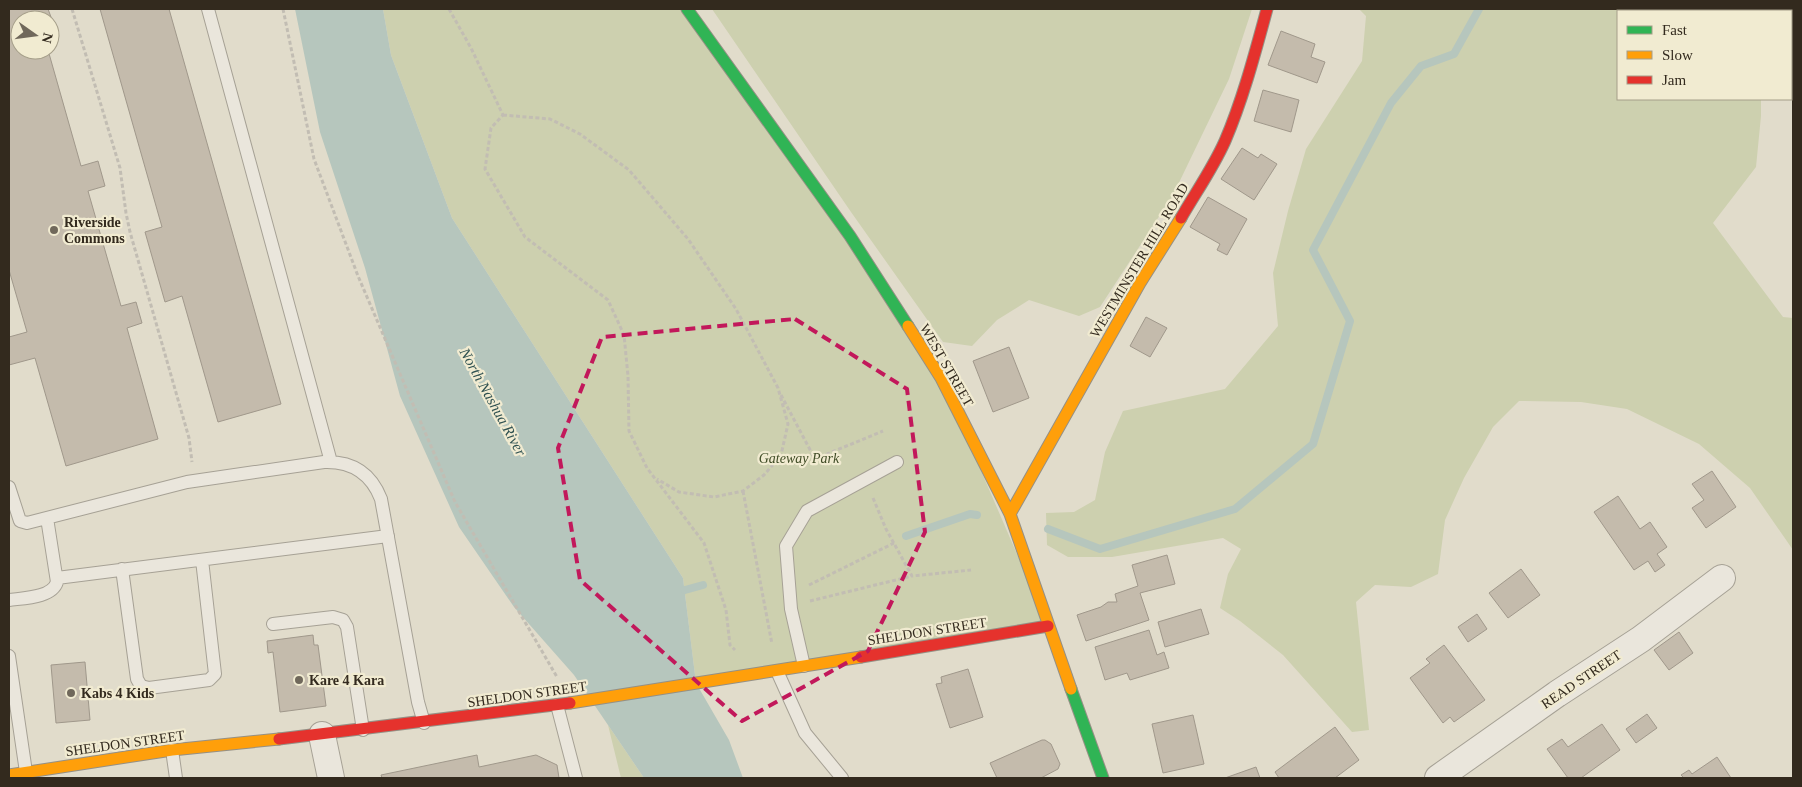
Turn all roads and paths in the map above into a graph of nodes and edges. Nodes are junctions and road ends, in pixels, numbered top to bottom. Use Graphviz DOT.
graph roads {
  1 [pos="72,9"];
  2 [pos="208,9"];
  3 [pos="283,9"];
  4 [pos="448,9"];
  5 [pos="687,9"];
  6 [pos="1267,9"];
  7 [pos="503,115"];
  8 [pos="778,388"];
  9 [pos="883,431"];
  10 [pos="189,438"];
  11 [pos="331,462"];
  12 [pos="897,462"];
  13 [pos="656,478"];
  14 [pos="9,487"];
  15 [pos="743,491"];
  16 [pos="872,495"];
  17 [pos="1010,514"];
  18 [pos="47,518"];
  19 [pos="388,536"];
  20 [pos="894,544"];
  21 [pos="202,560"];
  22 [pos="122,569"];
  23 [pos="971,570"];
  24 [pos="912,576"];
  25 [pos="57,578"];
  26 [pos="1722,578"];
  27 [pos="805,587"];
  28 [pos="9,600"];
  29 [pos="803,603"];
  30 [pos="273,624"];
  31 [pos="1048,626"];
  32 [pos="772,644"];
  33 [pos="740,654"];
  34 [pos="9,656"];
  35 [pos="804,666"];
  36 [pos="777,671"];
  37 [pos="571,702"];
  38 [pos="557,705"];
  39 [pos="424,723"];
  40 [pos="363,730"];
  41 [pos="322,735"];
  42 [pos="172,750"];
  43 [pos="26,772"];
  44 [pos="74,772"];
  45 [pos="9,775"];
  46 [pos="176,778"];
  47 [pos="331,778"];
  48 [pos="576,778"];
  49 [pos="842,778"];
  50 [pos="1103,778"];
  51 [pos="1438,778"];
  1 -- 10 [label="path"];
  2 -- 11 [label="lane"];
  3 -- 37 [label="path"];
  4 -- 7 [label="path"];
  5 -- 17 [label="street, WEST STREET"];
  6 -- 17 [label="street, WESTMINSTER HILL ROAD"];
  7 -- 8 [label="path"];
  7 -- 13 [label="path"];
  8 -- 9 [label="path"];
  8 -- 15 [label="path"];
  11 -- 18 [label="lane"];
  11 -- 19 [label="lane"];
  12 -- 35 [label="lane"];
  13 -- 15 [label="path"];
  13 -- 33 [label="path"];
  14 -- 18 [label="lane"];
  15 -- 32 [label="path"];
  16 -- 20 [label="path"];
  17 -- 31 [label="street, WEST STREET"];
  18 -- 25 [label="lane"];
  19 -- 21 [label="lane"];
  19 -- 39 [label="lane"];
  20 -- 24 [label="path"];
  20 -- 27 [label="path"];
  21 -- 22 [label="lane"];
  21 -- 22 [label="lane"];
  22 -- 25 [label="lane"];
  23 -- 24 [label="path"];
  24 -- 29 [label="path"];
  25 -- 28 [label="lane"];
  26 -- 51 [label="street, READ STREET"];
  30 -- 40 [label="lane"];
  31 -- 35 [label="street, SHELDON STREET"];
  31 -- 50 [label="street, WEST STREET"];
  34 -- 43 [label="lane"];
  35 -- 36 [label="street, SHELDON STREET"];
  36 -- 37 [label="street, SHELDON STREET"];
  36 -- 49 [label="lane"];
  37 -- 38 [label="street, SHELDON STREET"];
  38 -- 39 [label="street, SHELDON STREET"];
  38 -- 48 [label="lane"];
  39 -- 40 [label="street, SHELDON STREET"];
  40 -- 41 [label="street, SHELDON STREET"];
  41 -- 42 [label="street, SHELDON STREET"];
  41 -- 47 [label="street"];
  42 -- 44 [label="street, SHELDON STREET"];
  42 -- 46 [label="lane"];
  43 -- 44 [label="street, SHELDON STREET"];
  43 -- 45 [label="street, SHELDON STREET"];
}
